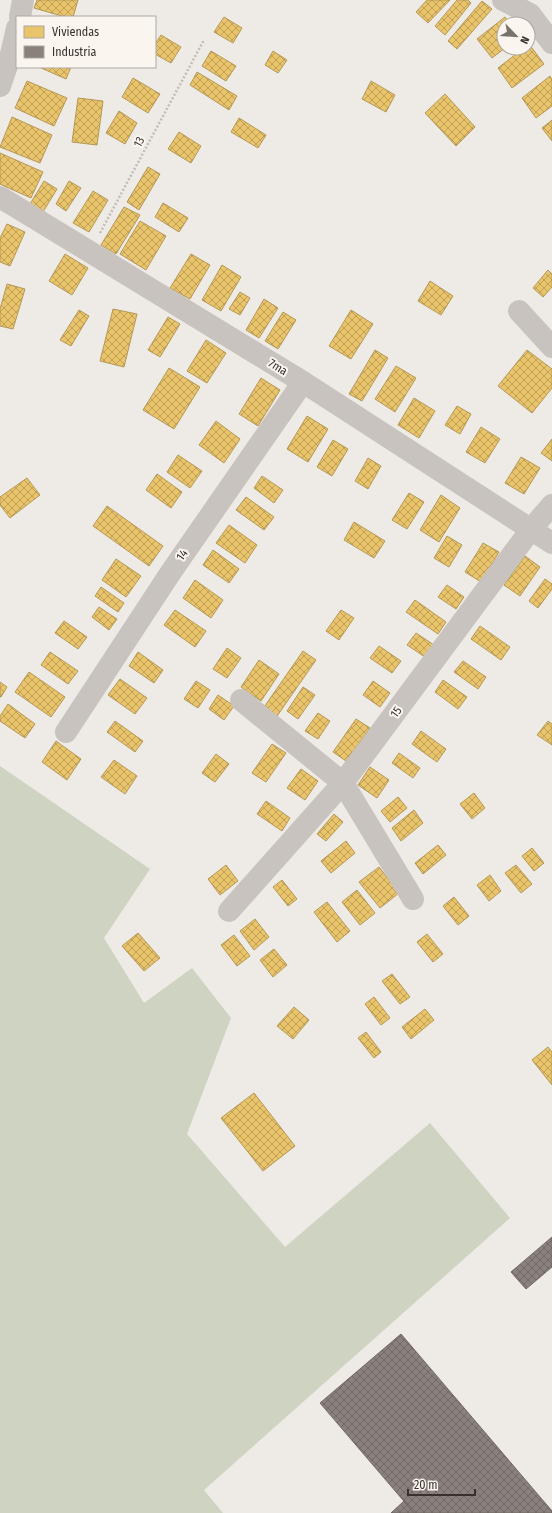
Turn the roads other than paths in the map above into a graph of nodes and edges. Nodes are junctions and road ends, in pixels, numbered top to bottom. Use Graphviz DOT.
graph roads {
  1 [pos="23,0"];
  2 [pos="503,0"];
  3 [pos="20,16"];
  4 [pos="16,32"];
  5 [pos="552,43"];
  6 [pos="0,86"];
  7 [pos="0,197"];
  8 [pos="519,311"];
  9 [pos="552,347"];
  10 [pos="303,382"];
  11 [pos="552,505"];
  12 [pos="532,528"];
  13 [pos="552,543"];
  14 [pos="241,700"];
  15 [pos="66,732"];
  16 [pos="343,783"];
  17 [pos="413,899"];
  18 [pos="229,911"];
  1 -- 3 [label="street"];
  2 -- 5 [label="street"];
  4 -- 6 [label="street"];
  7 -- 10 [label="street, 7ma"];
  8 -- 9 [label="street"];
  10 -- 12 [label="street, 7ma"];
  10 -- 15 [label="street, 14"];
  11 -- 12 [label="street, 15"];
  12 -- 13 [label="street, 7ma"];
  12 -- 16 [label="street, 15"];
  14 -- 16 [label="street"];
  16 -- 17 [label="street"];
  16 -- 18 [label="street, 15"];
}
